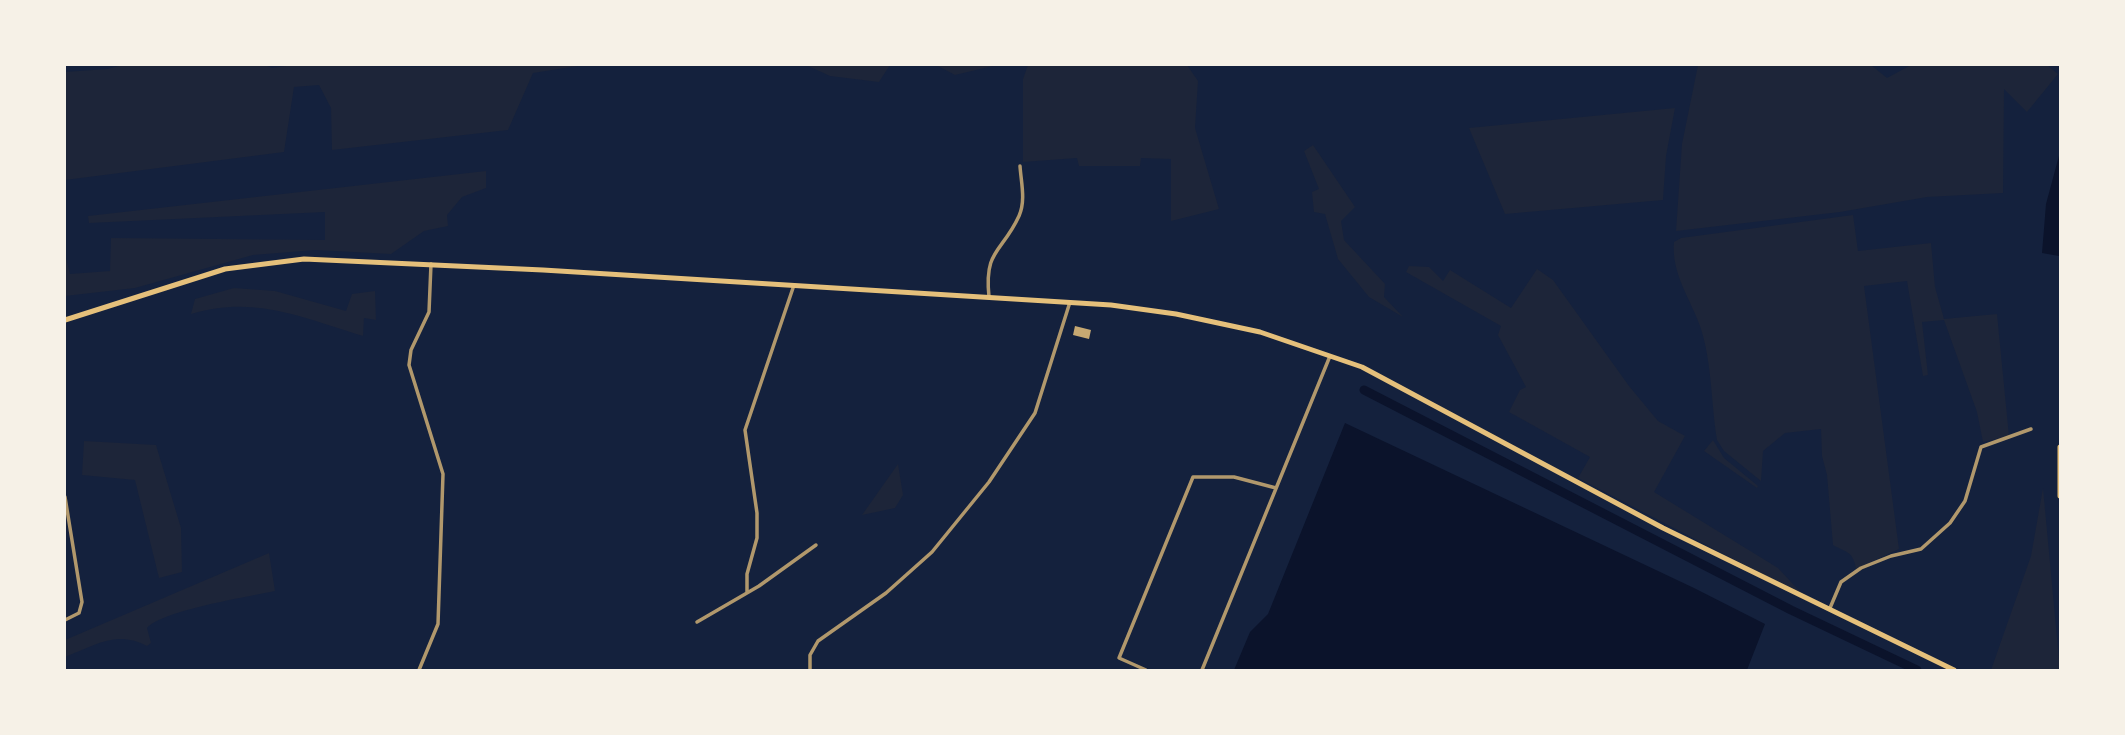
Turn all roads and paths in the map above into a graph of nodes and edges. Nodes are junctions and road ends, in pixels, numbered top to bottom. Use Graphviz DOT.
graph roads {
  1 [pos="1020,166"];
  2 [pos="430,264"];
  3 [pos="794,285"];
  4 [pos="989,297"];
  5 [pos="1070,302"];
  6 [pos="65,320"];
  7 [pos="1331,354"];
  8 [pos="2031,429"];
  9 [pos="2060,447"];
  10 [pos="1276,488"];
  11 [pos="2060,496"];
  12 [pos="65,497"];
  13 [pos="816,545"];
  14 [pos="747,593"];
  15 [pos="1829,610"];
  16 [pos="65,620"];
  17 [pos="697,622"];
  18 [pos="419,670"];
  19 [pos="810,670"];
  20 [pos="1146,670"];
  21 [pos="1202,670"];
  22 [pos="1954,670"];
  1 -- 4 [label="street"];
  2 -- 3 [label="main road"];
  2 -- 6 [label="main road"];
  2 -- 18 [label="street"];
  3 -- 4 [label="main road"];
  3 -- 14 [label="street"];
  4 -- 5 [label="main road"];
  5 -- 7 [label="main road"];
  5 -- 19 [label="street"];
  7 -- 10 [label="street"];
  7 -- 15 [label="main road"];
  8 -- 15 [label="street"];
  9 -- 11 [label="main road"];
  10 -- 20 [label="street"];
  10 -- 21 [label="street"];
  12 -- 16 [label="street"];
  13 -- 14 [label="street"];
  14 -- 17 [label="street"];
  15 -- 22 [label="main road"];
}
